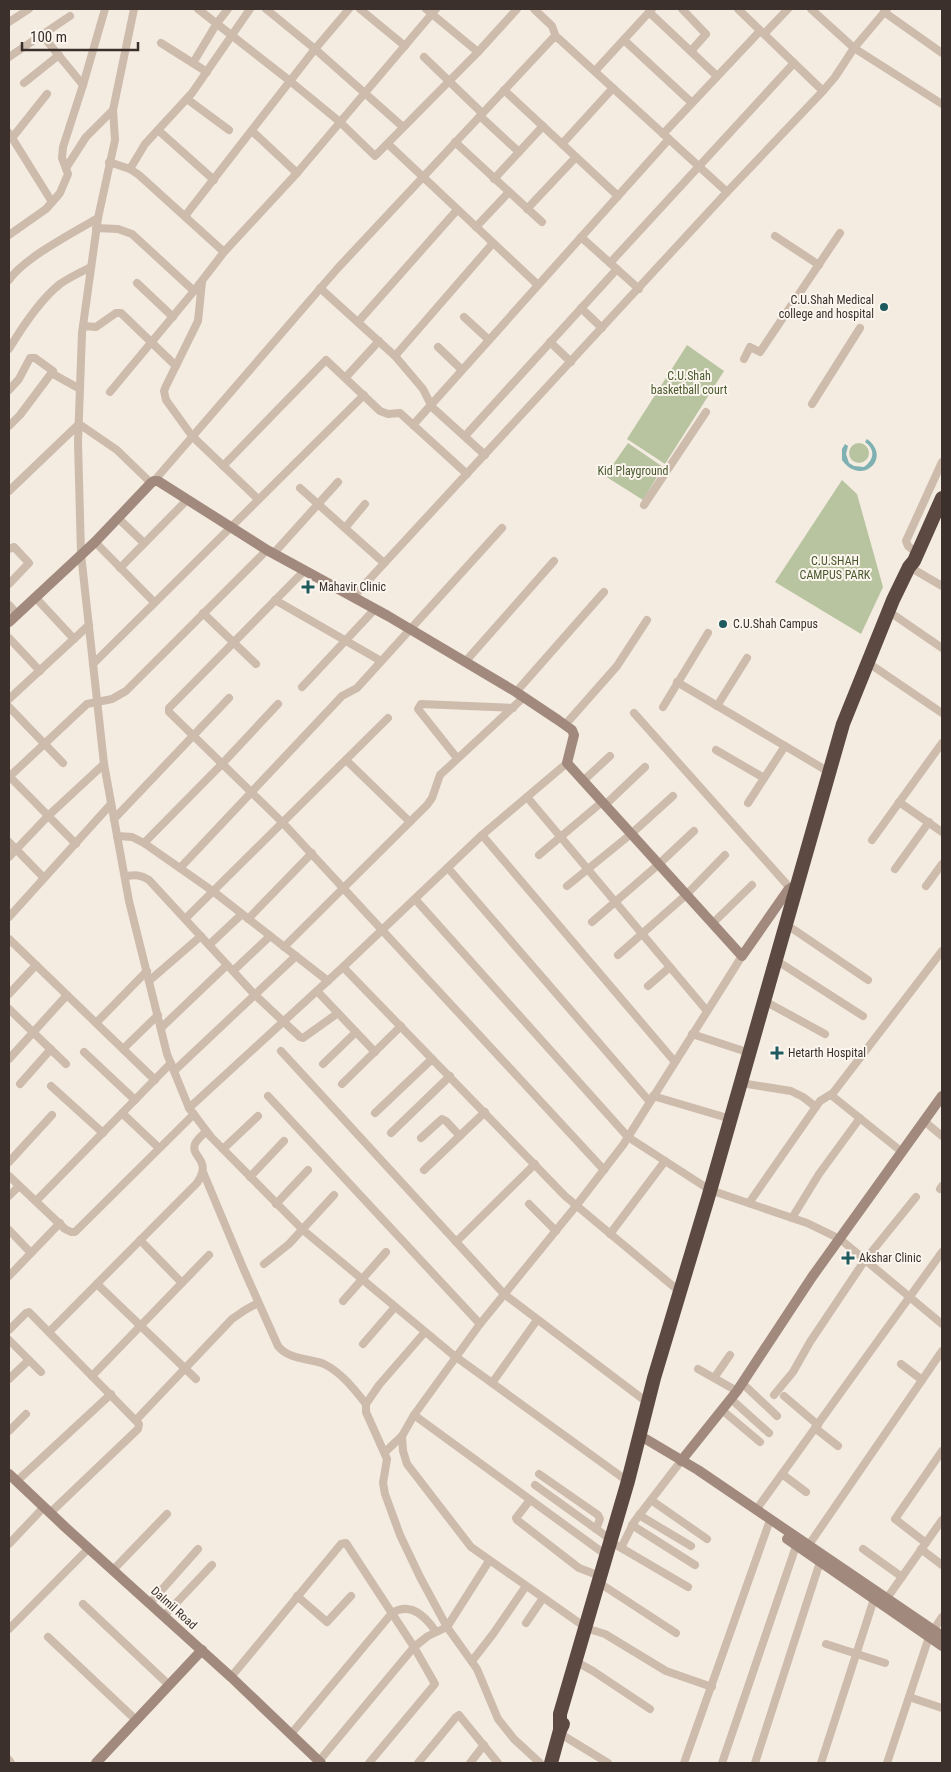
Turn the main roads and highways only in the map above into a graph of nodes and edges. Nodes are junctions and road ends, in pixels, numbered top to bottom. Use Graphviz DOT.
graph roads {
  1 [pos="940,506"];
  2 [pos="915,561"];
  3 [pos="870,664"];
  4 [pos="744,1083"];
  5 [pos="713,1191"];
  6 [pos="642,1437"];
  7 [pos="551,1763"];
  1 -- 2 [label="highway"];
  2 -- 3 [label="highway"];
  2 -- 3 [label="highway"];
  3 -- 4 [label="highway"];
  3 -- 4 [label="highway"];
  4 -- 5 [label="highway"];
  4 -- 5 [label="highway"];
  5 -- 6 [label="highway"];
  5 -- 6 [label="highway"];
  6 -- 7 [label="highway"];
}
